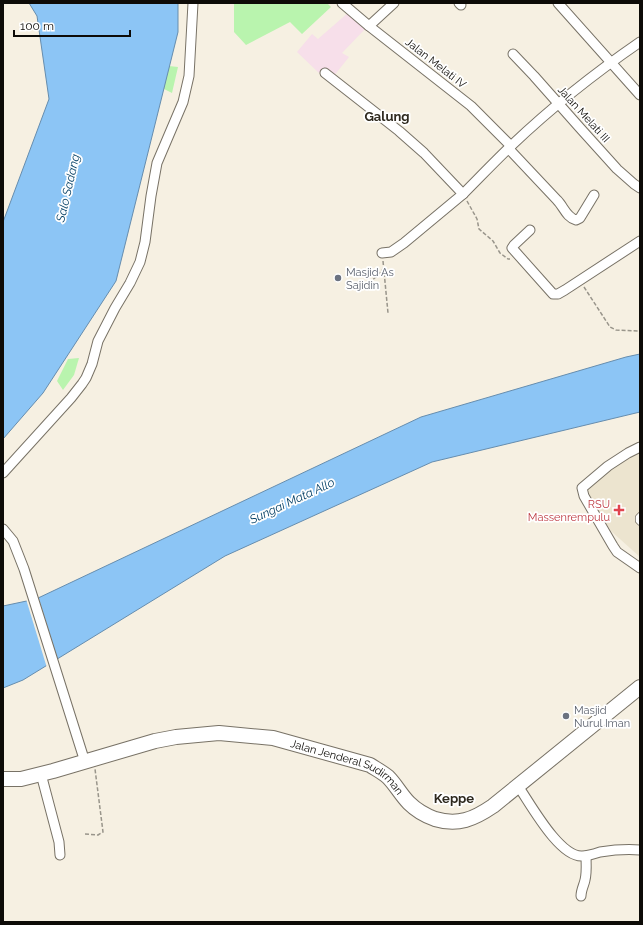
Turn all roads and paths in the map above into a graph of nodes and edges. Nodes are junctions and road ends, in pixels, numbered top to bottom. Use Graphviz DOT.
graph roads {
  1 [pos="193,3"];
  2 [pos="342,3"];
  3 [pos="394,3"];
  4 [pos="558,3"];
  5 [pos="369,26"];
  6 [pos="640,42"];
  7 [pos="513,54"];
  8 [pos="610,62"];
  9 [pos="325,73"];
  10 [pos="640,95"];
  11 [pos="558,104"];
  12 [pos="510,148"];
  13 [pos="640,188"];
  14 [pos="462,194"];
  15 [pos="594,195"];
  16 [pos="530,230"];
  17 [pos="640,240"];
  18 [pos="382,254"];
  19 [pos="518,256"];
  20 [pos="384,268"];
  21 [pos="580,280"];
  22 [pos="351,287"];
  23 [pos="388,313"];
  24 [pos="640,331"];
  25 [pos="640,447"];
  26 [pos="3,472"];
  27 [pos="640,515"];
  28 [pos="640,523"];
  29 [pos="3,530"];
  30 [pos="640,568"];
  31 [pos="640,687"];
  32 [pos="89,761"];
  33 [pos="41,774"];
  34 [pos="3,779"];
  35 [pos="518,786"];
  36 [pos="85,834"];
  37 [pos="640,850"];
  38 [pos="60,855"];
  39 [pos="586,856"];
  40 [pos="581,896"];
  1 -- 26 [label="street"];
  2 -- 5 [label="street, Jalan Melati IV"];
  3 -- 5 [label="street"];
  4 -- 8 [label="street"];
  5 -- 12 [label="street, Jalan Melati IV"];
  6 -- 8 [label="street"];
  7 -- 11 [label="street, Jalan Melati III"];
  8 -- 10 [label="street"];
  8 -- 11 [label="street"];
  9 -- 14 [label="street"];
  11 -- 12 [label="street"];
  11 -- 13 [label="street, Jalan Melati III"];
  12 -- 14 [label="street"];
  12 -- 15 [label="street, Jalan Melati IV"];
  14 -- 18 [label="street"];
  14 -- 19 [label="path"];
  16 -- 19 [label="street"];
  17 -- 21 [label="street"];
  18 -- 20 [label="path"];
  19 -- 21 [label="street"];
  20 -- 22 [label="path"];
  20 -- 23 [label="path"];
  21 -- 24 [label="path"];
  25 -- 30 [label="street"];
  27 -- 28 [label="lane"];
  29 -- 32 [label="street"];
  31 -- 35 [label="highway, Jalan Jenderal Sudirman"];
  32 -- 33 [label="highway, Jalan Jenderal Sudirman"];
  32 -- 35 [label="highway, Jalan Jenderal Sudirman"];
  32 -- 36 [label="path"];
  33 -- 34 [label="highway, Jalan Jenderal Sudirman"];
  33 -- 38 [label="street"];
  35 -- 39 [label="street"];
  37 -- 39 [label="street"];
  39 -- 40 [label="street"];
}
